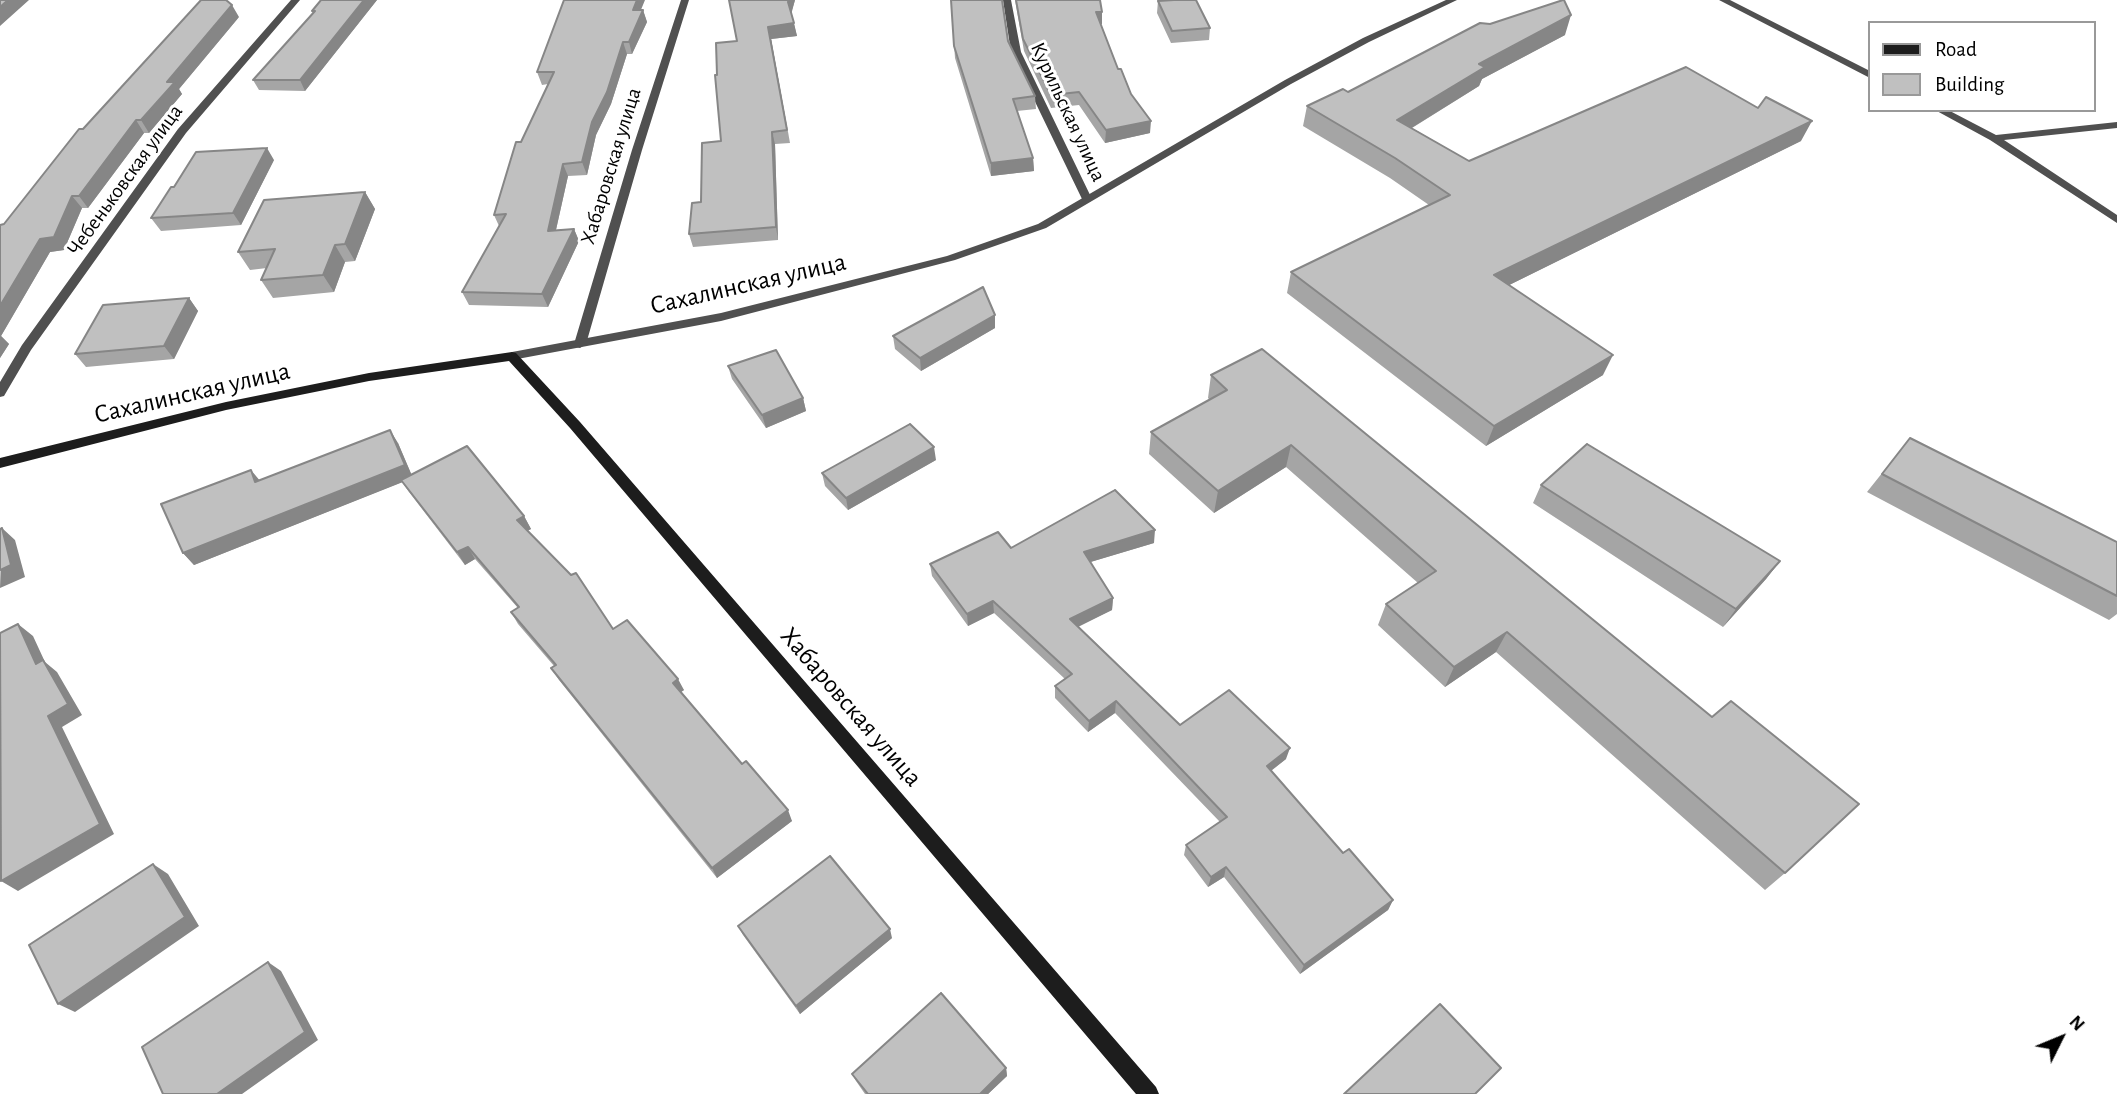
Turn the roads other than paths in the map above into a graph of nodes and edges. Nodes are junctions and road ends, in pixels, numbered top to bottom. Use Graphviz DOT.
graph roads {
  1 [pos="296,0"];
  2 [pos="685,0"];
  3 [pos="1007,0"];
  4 [pos="1453,0"];
  5 [pos="1723,0"];
  6 [pos="1868,74"];
  7 [pos="1944,112"];
  8 [pos="2117,125"];
  9 [pos="1994,138"];
  10 [pos="1087,199"];
  11 [pos="2117,220"];
  12 [pos="580,344"];
  13 [pos="512,356"];
  14 [pos="0,393"];
  15 [pos="0,463"];
  16 [pos="1149,1094"];
  1 -- 14 [label="street, Чебеньковская улица"];
  2 -- 12 [label="street, Хабаровская улица"];
  3 -- 10 [label="street, Курильская улица"];
  4 -- 10 [label="street, Сахалинская улица"];
  5 -- 6 [label="street"];
  7 -- 9 [label="street"];
  8 -- 9 [label="street"];
  9 -- 11 [label="street"];
  10 -- 12 [label="street, Сахалинская улица"];
  12 -- 13 [label="street, Сахалинская улица"];
  13 -- 15 [label="main road, Сахалинская улица"];
  13 -- 16 [label="main road, Хабаровская улица"];
}
